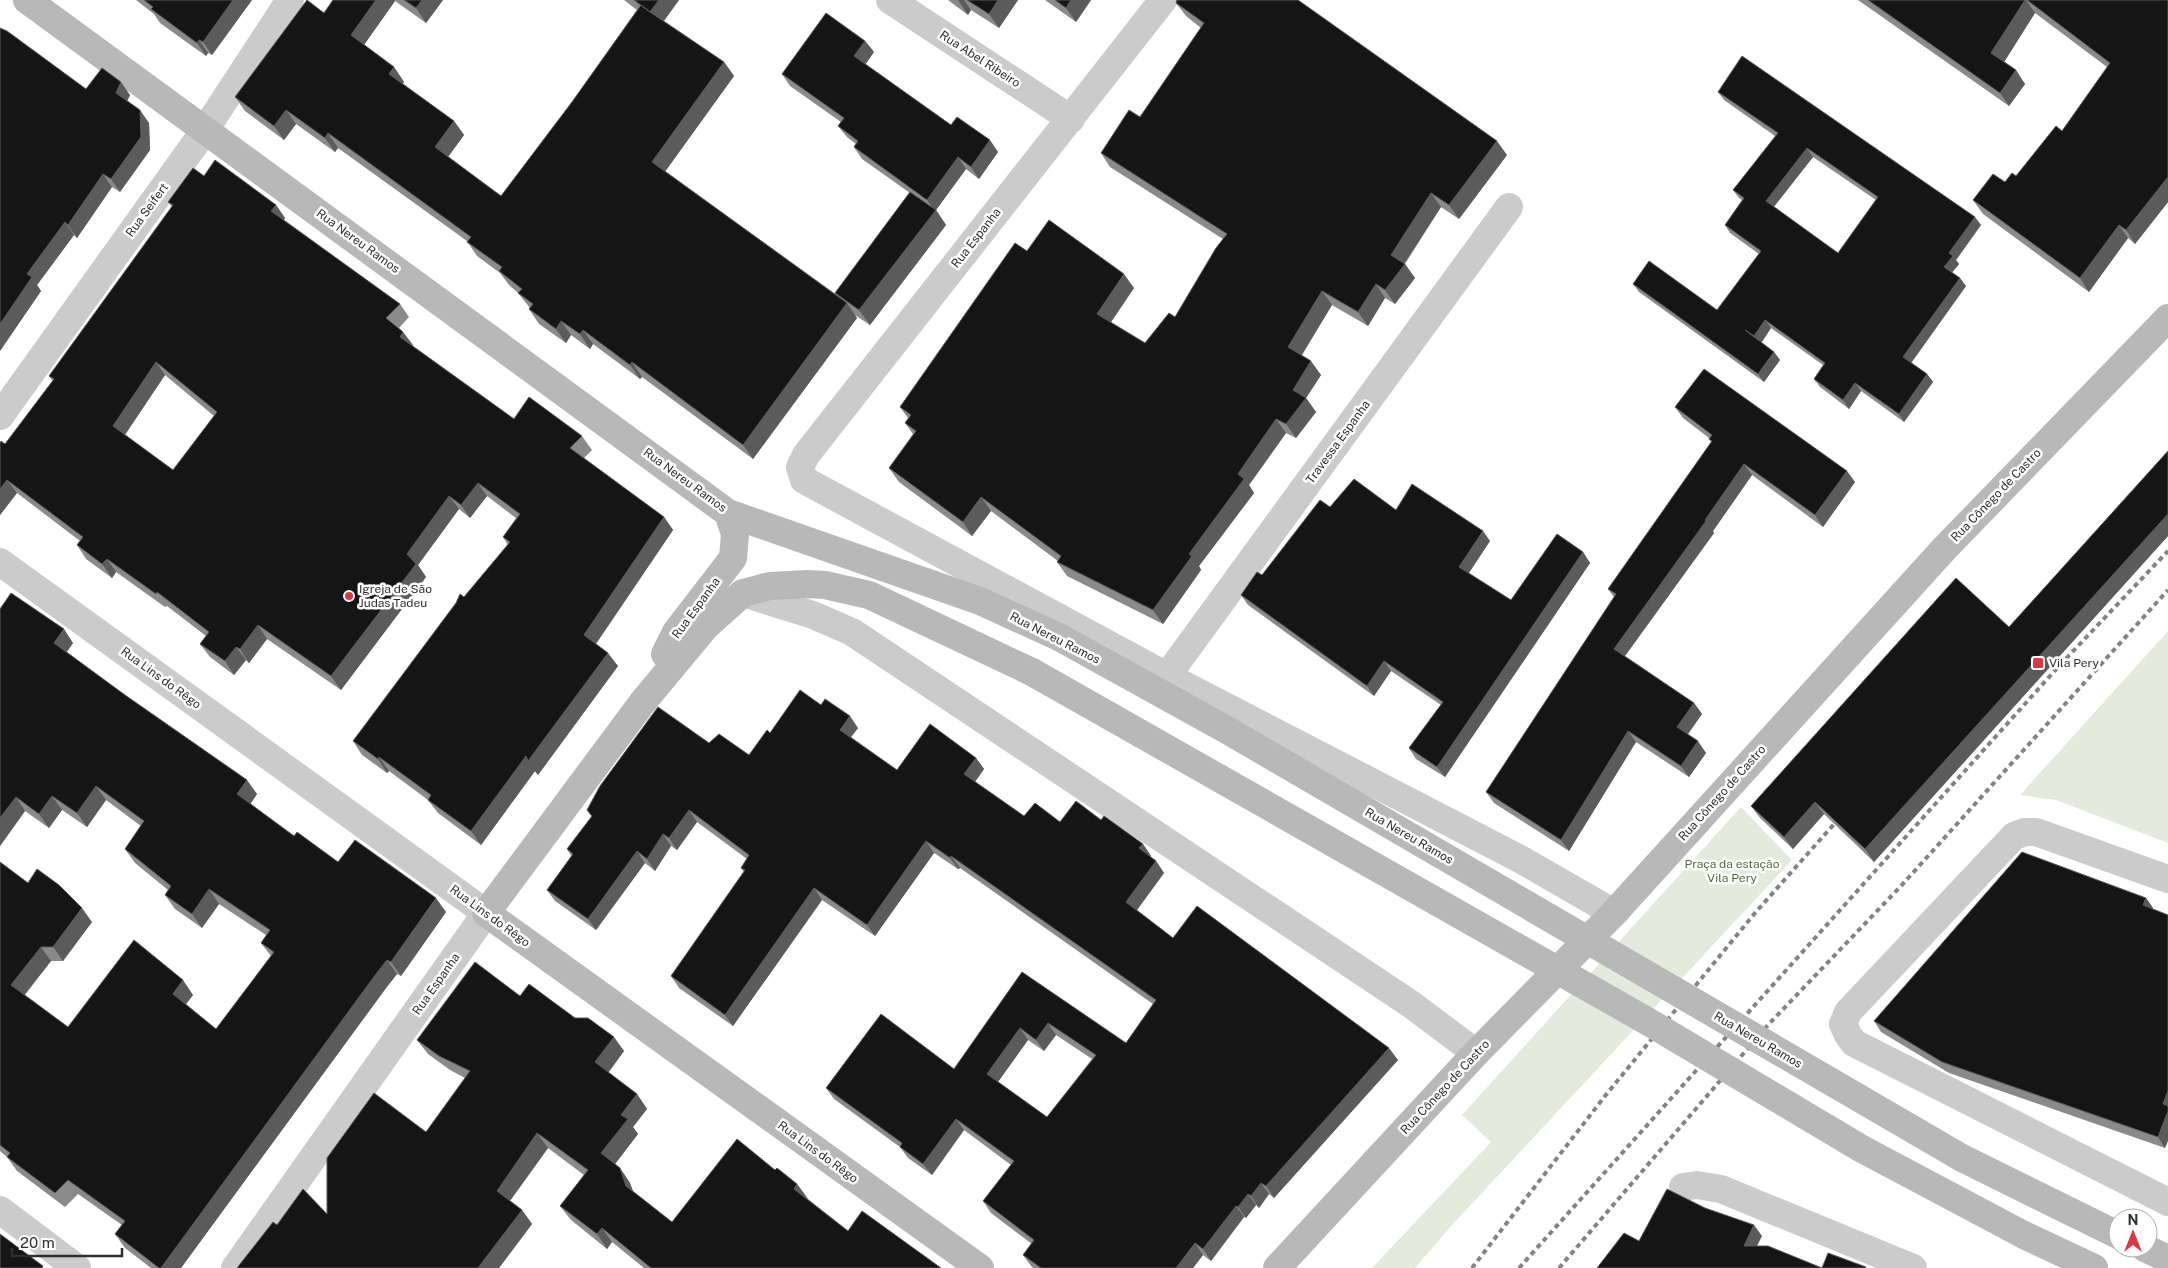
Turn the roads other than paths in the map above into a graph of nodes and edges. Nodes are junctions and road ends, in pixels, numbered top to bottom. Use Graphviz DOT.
graph roads {
  1 [pos="27,0"];
  2 [pos="290,0"];
  3 [pos="890,0"];
  4 [pos="1163,0"];
  5 [pos="1071,119"];
  6 [pos="205,130"];
  7 [pos="1509,207"];
  8 [pos="2168,318"];
  9 [pos="0,416"];
  10 [pos="804,480"];
  11 [pos="728,513"];
  12 [pos="0,562"];
  13 [pos="743,594"];
  14 [pos="1167,676"];
  15 [pos="642,703"];
  16 [pos="2168,879"];
  17 [pos="486,913"];
  18 [pos="1614,913"];
  19 [pos="1476,1053"];
  20 [pos="1683,1187"];
  21 [pos="2168,1202"];
  22 [pos="0,1210"];
  23 [pos="2108,1230"];
  24 [pos="77,1268"];
  25 [pos="235,1268"];
  26 [pos="980,1268"];
  27 [pos="1277,1268"];
  28 [pos="1913,1268"];
  29 [pos="2094,1268"];
  1 -- 6 [label="street, Rua Nereu Ramos"];
  2 -- 6 [label="street, Rua Seifert"];
  3 -- 5 [label="street, Rua Abel Ribeiro"];
  4 -- 5 [label="street, Rua Espanha"];
  5 -- 10 [label="street, Rua Espanha"];
  6 -- 9 [label="street, Rua Seifert"];
  6 -- 11 [label="street, Rua Nereu Ramos"];
  7 -- 14 [label="street, Travessa Espanha"];
  8 -- 18 [label="street, Rua Cônego de Castro"];
  10 -- 14 [label="street, Rua Nereu Ramos"];
  11 -- 15 [label="street, Rua Espanha"];
  11 -- 23 [label="street, Rua Nereu Ramos, bridge"];
  12 -- 17 [label="street, Rua Lins do Rêgo"];
  13 -- 15 [label="street, Rua Espanha"];
  13 -- 19 [label="street"];
  13 -- 29 [label="street, bridge"];
  14 -- 18 [label="street, Rua Nereu Ramos"];
  15 -- 17 [label="street, Rua Espanha"];
  16 -- 21 [label="street"];
  17 -- 25 [label="street, Rua Espanha"];
  17 -- 26 [label="street, Rua Lins do Rêgo"];
  18 -- 19 [label="street, Rua Cônego de Castro"];
  19 -- 27 [label="street, Rua Cônego de Castro"];
  20 -- 28 [label="street"];
  22 -- 24 [label="street"];
}
